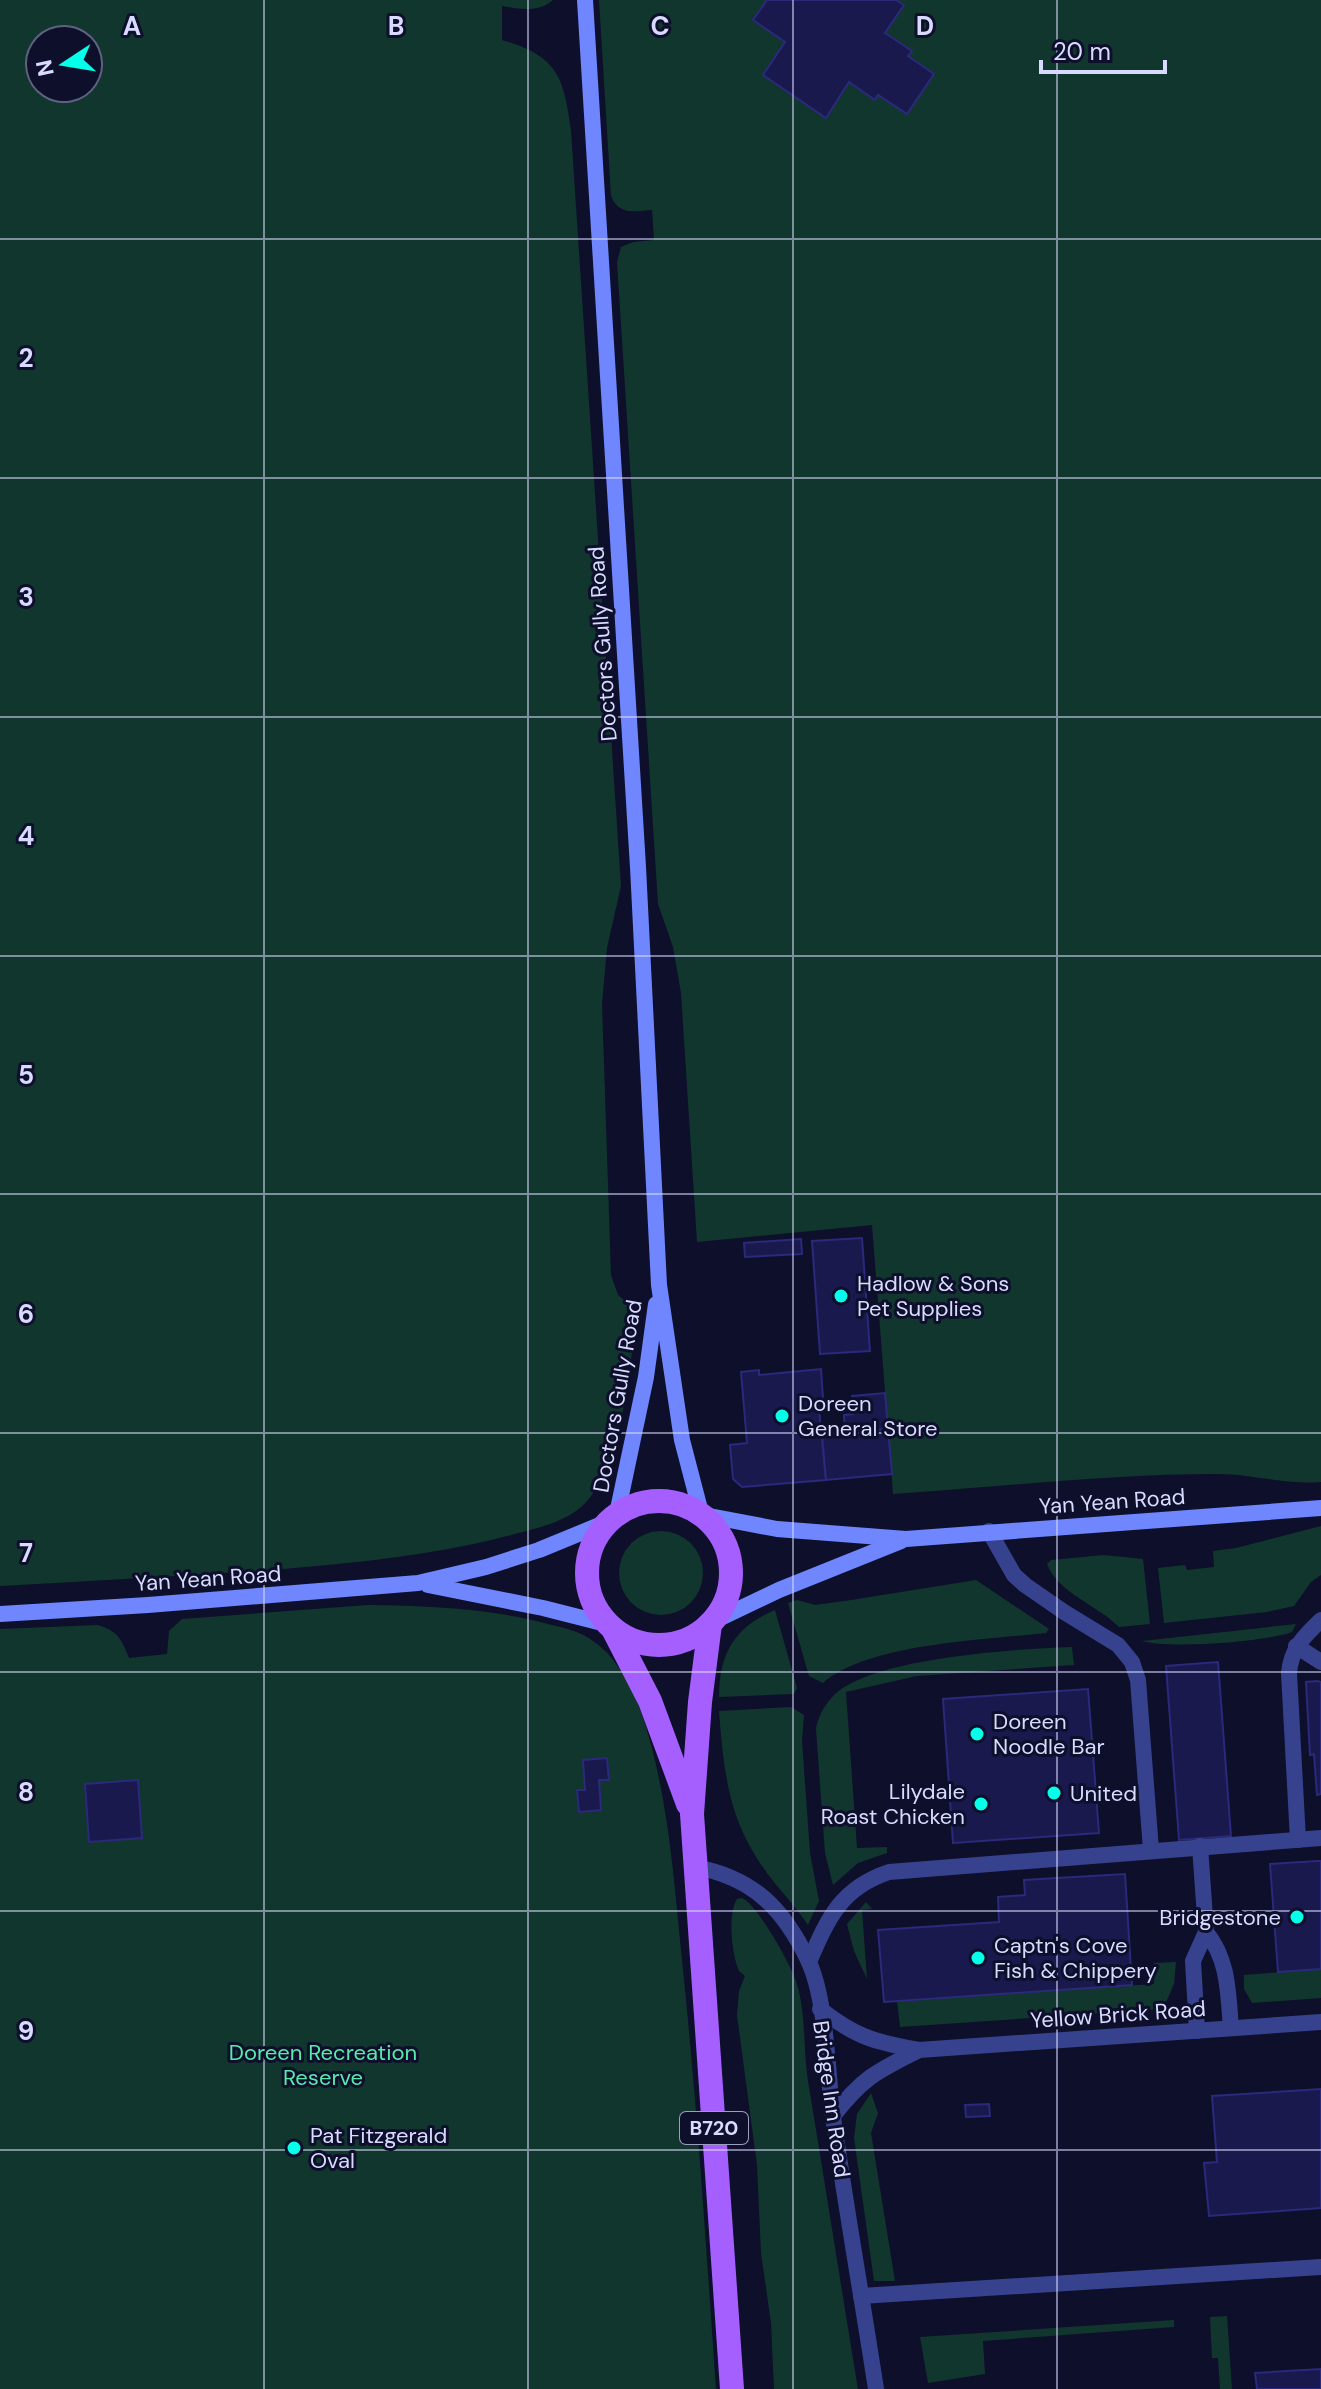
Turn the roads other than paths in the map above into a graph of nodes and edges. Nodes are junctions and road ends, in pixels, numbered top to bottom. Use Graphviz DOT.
graph roads {
  1 [pos="585,0"];
  2 [pos="659,1285"];
  3 [pos="1321,1508"];
  4 [pos="702,1514"];
  5 [pos="612,1518"];
  6 [pos="989,1531"];
  7 [pos="906,1539"];
  8 [pos="418,1583"];
  9 [pos="0,1614"];
  10 [pos="1321,1620"];
  11 [pos="712,1623"];
  12 [pos="611,1627"];
  13 [pos="1296,1646"];
  14 [pos="1321,1662"];
  15 [pos="692,1814"];
  16 [pos="1321,1838"];
  17 [pos="1298,1840"];
  18 [pos="1200,1846"];
  19 [pos="1151,1850"];
  20 [pos="696,1867"];
  21 [pos="1206,1932"];
  22 [pos="809,1962"];
  23 [pos="820,2009"];
  24 [pos="1321,2022"];
  25 [pos="1231,2028"];
  26 [pos="1197,2031"];
  27 [pos="919,2050"];
  28 [pos="833,2116"];
  29 [pos="1321,2267"];
  30 [pos="861,2296"];
  31 [pos="732,2389"];
  32 [pos="876,2389"];
  1 -- 2 [label="street, Doctors Gully Road"];
  2 -- 4 [label="street, Doctors Gully Road"];
  2 -- 5 [label="street, Doctors Gully Road"];
  3 -- 6 [label="street, Yan Yean Road"];
  4 -- 5 [label="main road"];
  4 -- 7 [label="street, Yan Yean Road"];
  4 -- 11 [label="main road"];
  5 -- 8 [label="street, Yan Yean Road"];
  5 -- 12 [label="main road"];
  6 -- 7 [label="street, Yan Yean Road"];
  6 -- 19 [label="street"];
  7 -- 11 [label="street, Yan Yean Road"];
  8 -- 9 [label="street, Yan Yean Road"];
  8 -- 12 [label="street, Yan Yean Road"];
  10 -- 13 [label="street"];
  11 -- 12 [label="main road"];
  11 -- 15 [label="main road, B720"];
  12 -- 15 [label="main road, B720"];
  13 -- 14 [label="street"];
  13 -- 17 [label="street"];
  15 -- 20 [label="main road, B720"];
  16 -- 17 [label="street"];
  17 -- 18 [label="street"];
  18 -- 19 [label="street"];
  18 -- 21 [label="street"];
  19 -- 22 [label="street"];
  20 -- 22 [label="street, Bridge Inn Road"];
  20 -- 31 [label="main road, B720"];
  21 -- 25 [label="street"];
  21 -- 26 [label="street"];
  22 -- 23 [label="street, Bridge Inn Road"];
  23 -- 27 [label="street, Yellow Brick Road"];
  23 -- 28 [label="street, Bridge Inn Road"];
  24 -- 25 [label="street, Yellow Brick Road"];
  25 -- 26 [label="street, Yellow Brick Road"];
  26 -- 27 [label="street, Yellow Brick Road"];
  27 -- 28 [label="street, Yellow Brick Road"];
  28 -- 30 [label="street, Bridge Inn Road"];
  29 -- 30 [label="street"];
  30 -- 32 [label="street, Bridge Inn Road"];
}
